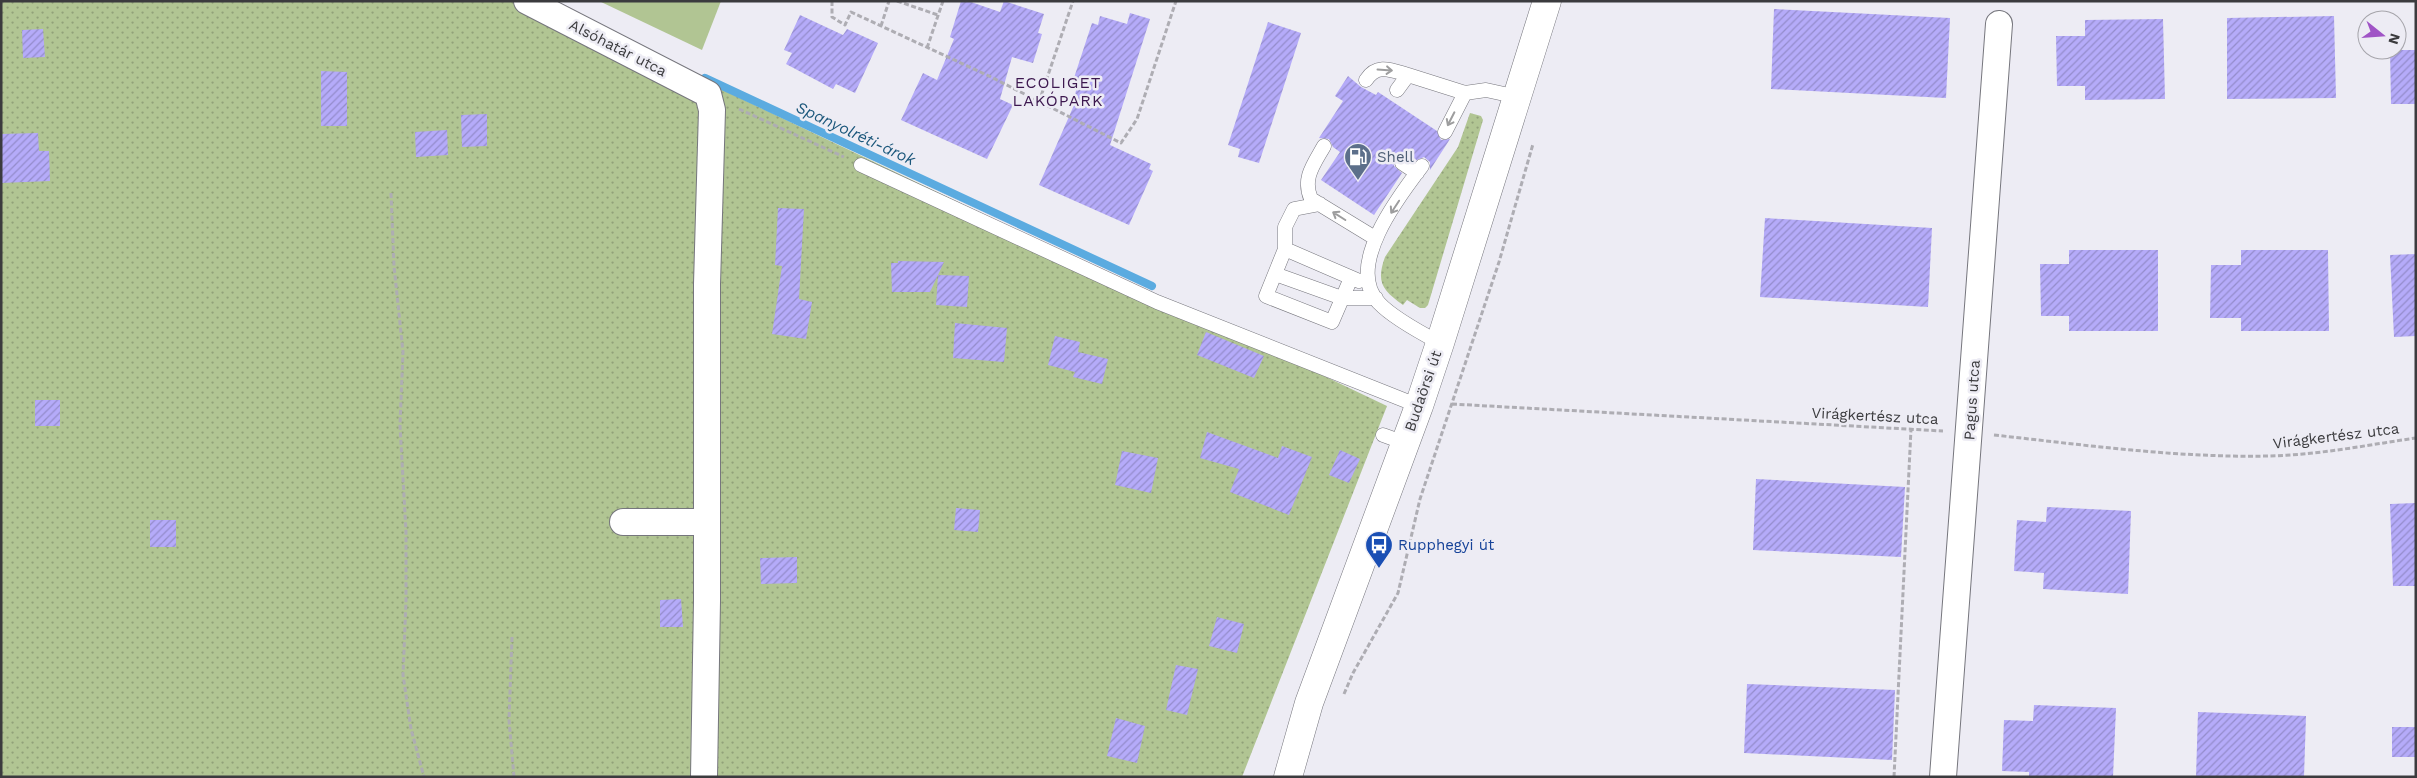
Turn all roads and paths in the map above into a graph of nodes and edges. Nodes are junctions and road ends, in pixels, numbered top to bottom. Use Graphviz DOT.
graph roads {
  1 [pos="527,1"];
  2 [pos="832,1"];
  3 [pos="889,1"];
  4 [pos="897,1"];
  5 [pos="943,1"];
  6 [pos="1073,1"];
  7 [pos="1176,1"];
  8 [pos="1547,1"];
  9 [pos="938,15"];
  10 [pos="1999,24"];
  11 [pos="881,26"];
  12 [pos="927,48"];
  13 [pos="1408,75"];
  14 [pos="1366,80"];
  15 [pos="1398,90"];
  16 [pos="1464,93"];
  17 [pos="708,94"];
  18 [pos="1518,98"];
  19 [pos="1040,102"];
  20 [pos="1445,132"];
  21 [pos="1324,146"];
  22 [pos="1402,163"];
  23 [pos="860,165"];
  24 [pos="391,193"];
  25 [pos="1320,204"];
  26 [pos="1375,238"];
  27 [pos="1285,249"];
  28 [pos="1275,274"];
  29 [pos="1351,278"];
  30 [pos="1373,292"];
  31 [pos="1342,298"];
  32 [pos="1440,344"];
  33 [pos="1452,404"];
  34 [pos="1419,406"];
  35 [pos="1911,429"];
  36 [pos="1969,432"];
  37 [pos="2416,438"];
  38 [pos="623,522"];
  39 [pos="708,522"];
  40 [pos="512,638"];
  41 [pos="424,777"];
  42 [pos="514,777"];
  43 [pos="704,777"];
  44 [pos="1288,777"];
  45 [pos="1894,777"];
  46 [pos="1943,777"];
  1 -- 17 [label="street, Alsóhatár utca"];
  2 -- 11 [label="path"];
  3 -- 11 [label="path"];
  4 -- 9 [label="path"];
  5 -- 9 [label="path"];
  6 -- 19 [label="path"];
  7 -- 19 [label="path"];
  8 -- 18 [label="main road, Budaörsi út"];
  9 -- 12 [label="path"];
  10 -- 36 [label="street, Pagus utca"];
  11 -- 12 [label="path"];
  12 -- 19 [label="path"];
  14 -- 13 [label="lane, one-way"];
  13 -- 15 [label="lane"];
  13 -- 16 [label="lane"];
  16 -- 18 [label="lane"];
  16 -- 20 [label="lane, one-way"];
  17 -- 23 [label="path"];
  17 -- 39 [label="street"];
  18 -- 32 [label="main road, Budaörsi út"];
  21 -- 25 [label="lane"];
  22 -- 26 [label="lane, one-way"];
  23 -- 34 [label="lane"];
  24 -- 41 [label="path"];
  26 -- 25 [label="lane, one-way"];
  25 -- 27 [label="lane"];
  26 -- 30 [label="lane"];
  27 -- 28 [label="lane"];
  27 -- 29 [label="lane"];
  28 -- 31 [label="lane"];
  28 -- 31 [label="lane"];
  29 -- 30 [label="lane"];
  29 -- 31 [label="lane"];
  30 -- 31 [label="lane"];
  30 -- 32 [label="lane"];
  32 -- 34 [label="main road, Budaörsi út"];
  33 -- 35 [label="path, Virágkertész utca"];
  34 -- 44 [label="main road, Budaörsi út"];
  35 -- 36 [label="path, Virágkertész utca"];
  35 -- 45 [label="path"];
  36 -- 37 [label="path, Virágkertész utca"];
  36 -- 46 [label="street, Pagus utca"];
  38 -- 39 [label="street"];
  39 -- 43 [label="street"];
  40 -- 42 [label="path"];
}
